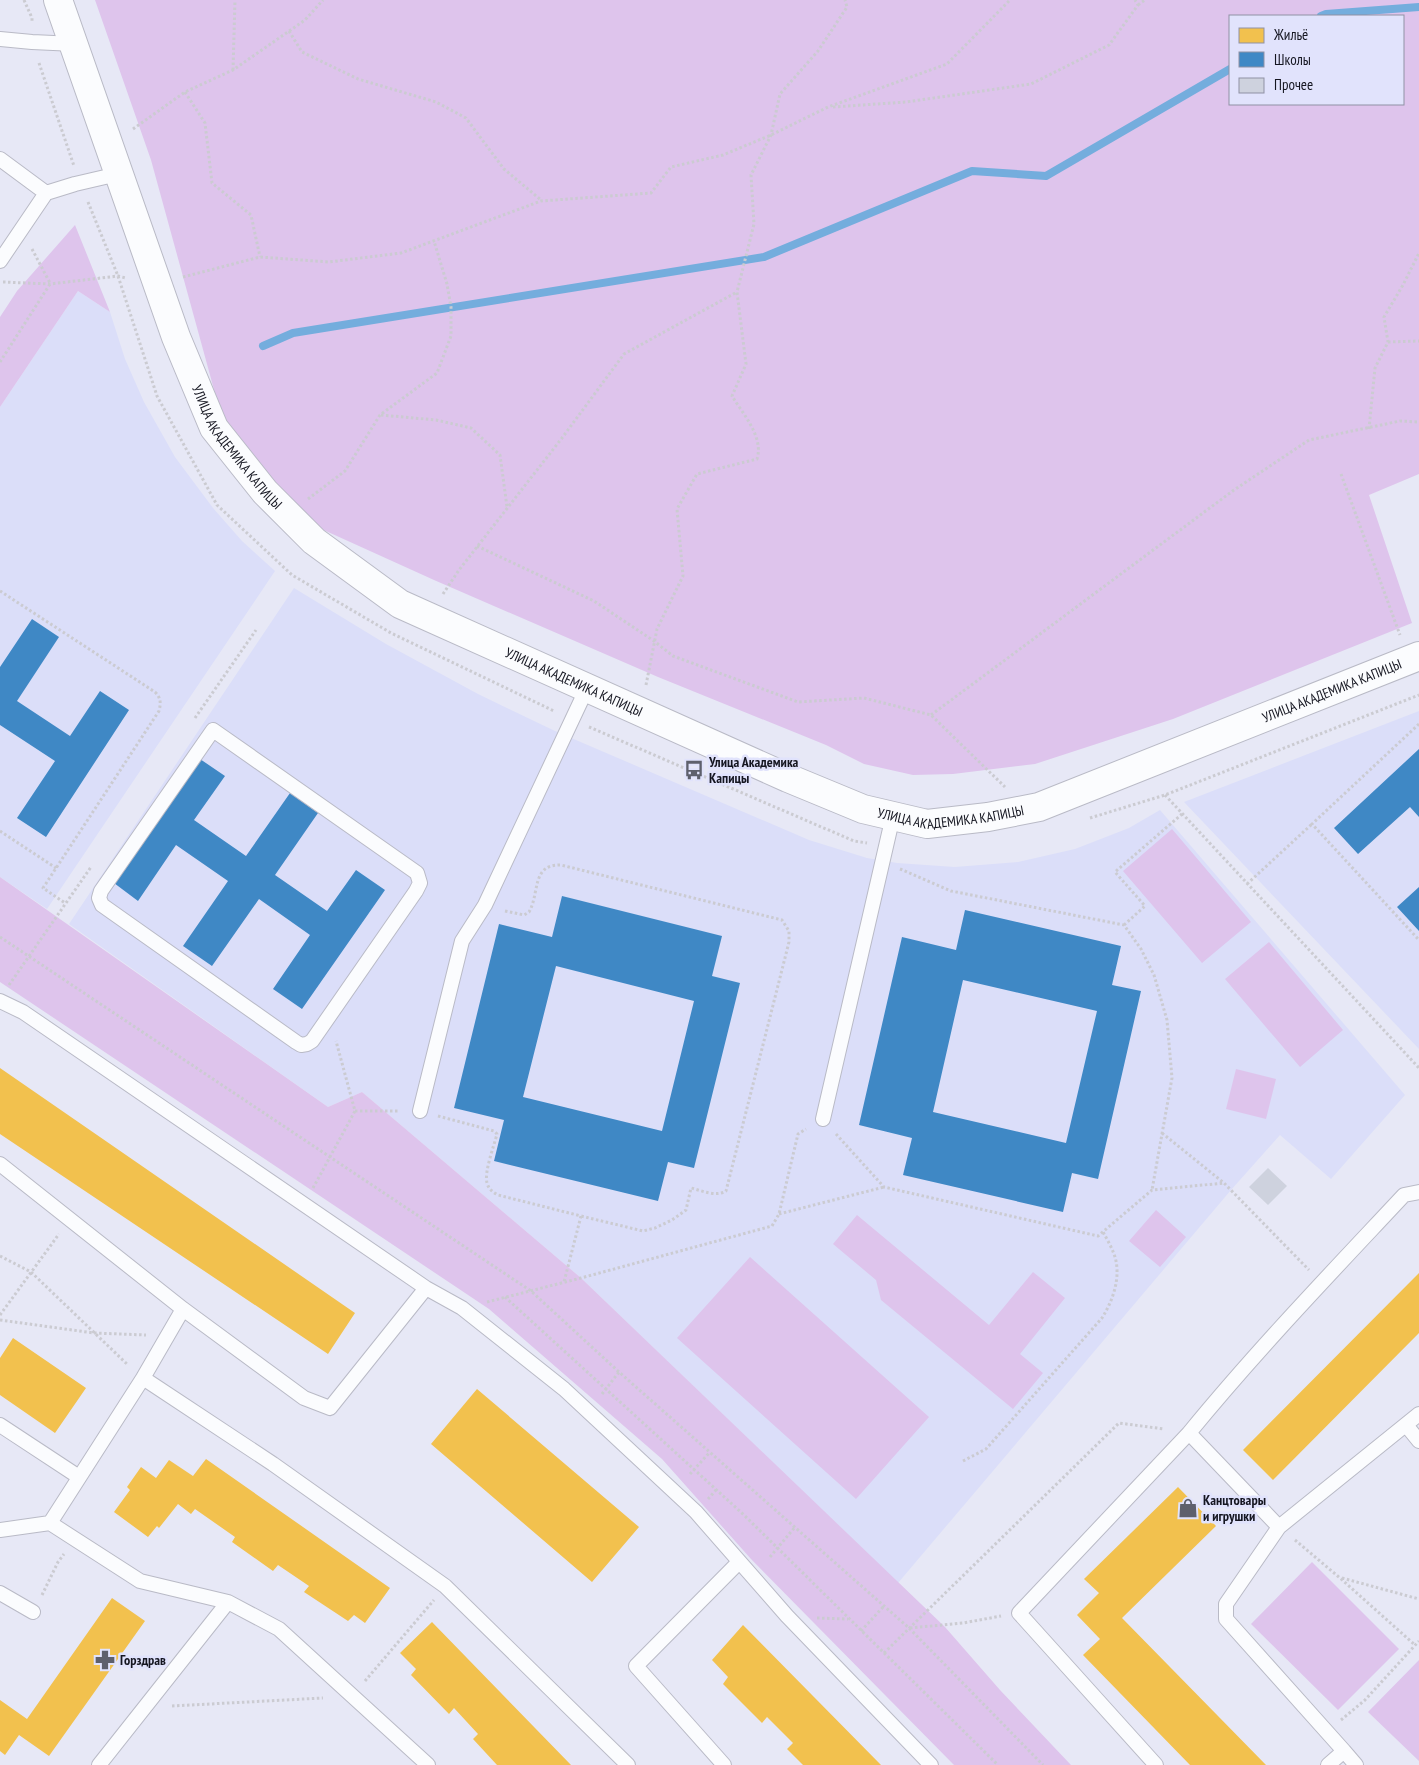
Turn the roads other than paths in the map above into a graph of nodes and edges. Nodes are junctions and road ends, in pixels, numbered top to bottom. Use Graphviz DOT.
graph roads {
  1 [pos="58,0"];
  2 [pos="0,38"];
  3 [pos="74,44"];
  4 [pos="0,159"];
  5 [pos="118,174"];
  6 [pos="46,193"];
  7 [pos="0,261"];
  8 [pos="1410,648"];
  9 [pos="587,688"];
  10 [pos="893,816"];
  11 [pos="3,995"];
  12 [pos="330,1016"];
  13 [pos="420,1111"];
  14 [pos="823,1119"];
  15 [pos="0,1164"];
  16 [pos="1419,1192"];
  17 [pos="426,1288"];
  18 [pos="182,1309"];
  19 [pos="143,1378"];
  20 [pos="1419,1414"];
  21 [pos="0,1425"];
  22 [pos="1406,1425"];
  23 [pos="1189,1433"];
  24 [pos="1419,1441"];
  25 [pos="79,1477"];
  26 [pos="50,1524"];
  27 [pos="1280,1527"];
  28 [pos="0,1530"];
  29 [pos="738,1562"];
  30 [pos="0,1593"];
  31 [pos="228,1602"];
  32 [pos="33,1612"];
  33 [pos="1344,1751"];
  34 [pos="99,1765"];
  35 [pos="428,1765"];
  36 [pos="628,1765"];
  37 [pos="724,1765"];
  38 [pos="931,1765"];
  39 [pos="1156,1765"];
  40 [pos="1328,1765"];
  41 [pos="1356,1765"];
  1 -- 3 [label="street, УЛИЦА АКАДЕМИКА КАПИЦЫ"];
  2 -- 3 [label="lane"];
  3 -- 5 [label="street, УЛИЦА АКАДЕМИКА КАПИЦЫ"];
  4 -- 6 [label="lane"];
  5 -- 6 [label="lane"];
  5 -- 9 [label="street, УЛИЦА АКАДЕМИКА КАПИЦЫ"];
  6 -- 7 [label="lane"];
  8 -- 10 [label="street, УЛИЦА АКАДЕМИКА КАПИЦЫ"];
  9 -- 10 [label="street, УЛИЦА АКАДЕМИКА КАПИЦЫ"];
  9 -- 13 [label="lane"];
  10 -- 14 [label="lane"];
  11 -- 17 [label="lane"];
  12 -- 12 [label="lane"];
  15 -- 18 [label="lane"];
  16 -- 23 [label="lane"];
  17 -- 18 [label="lane"];
  17 -- 29 [label="lane"];
  18 -- 19 [label="lane"];
  19 -- 25 [label="lane"];
  19 -- 36 [label="lane"];
  20 -- 22 [label="lane"];
  21 -- 25 [label="lane"];
  22 -- 24 [label="lane"];
  22 -- 27 [label="lane"];
  23 -- 27 [label="lane"];
  23 -- 39 [label="lane"];
  25 -- 26 [label="lane"];
  26 -- 28 [label="lane"];
  26 -- 31 [label="lane"];
  27 -- 33 [label="lane"];
  29 -- 37 [label="lane"];
  29 -- 38 [label="lane"];
  30 -- 32 [label="lane"];
  31 -- 34 [label="lane"];
  31 -- 35 [label="lane"];
  33 -- 40 [label="lane"];
  33 -- 41 [label="lane"];
}
